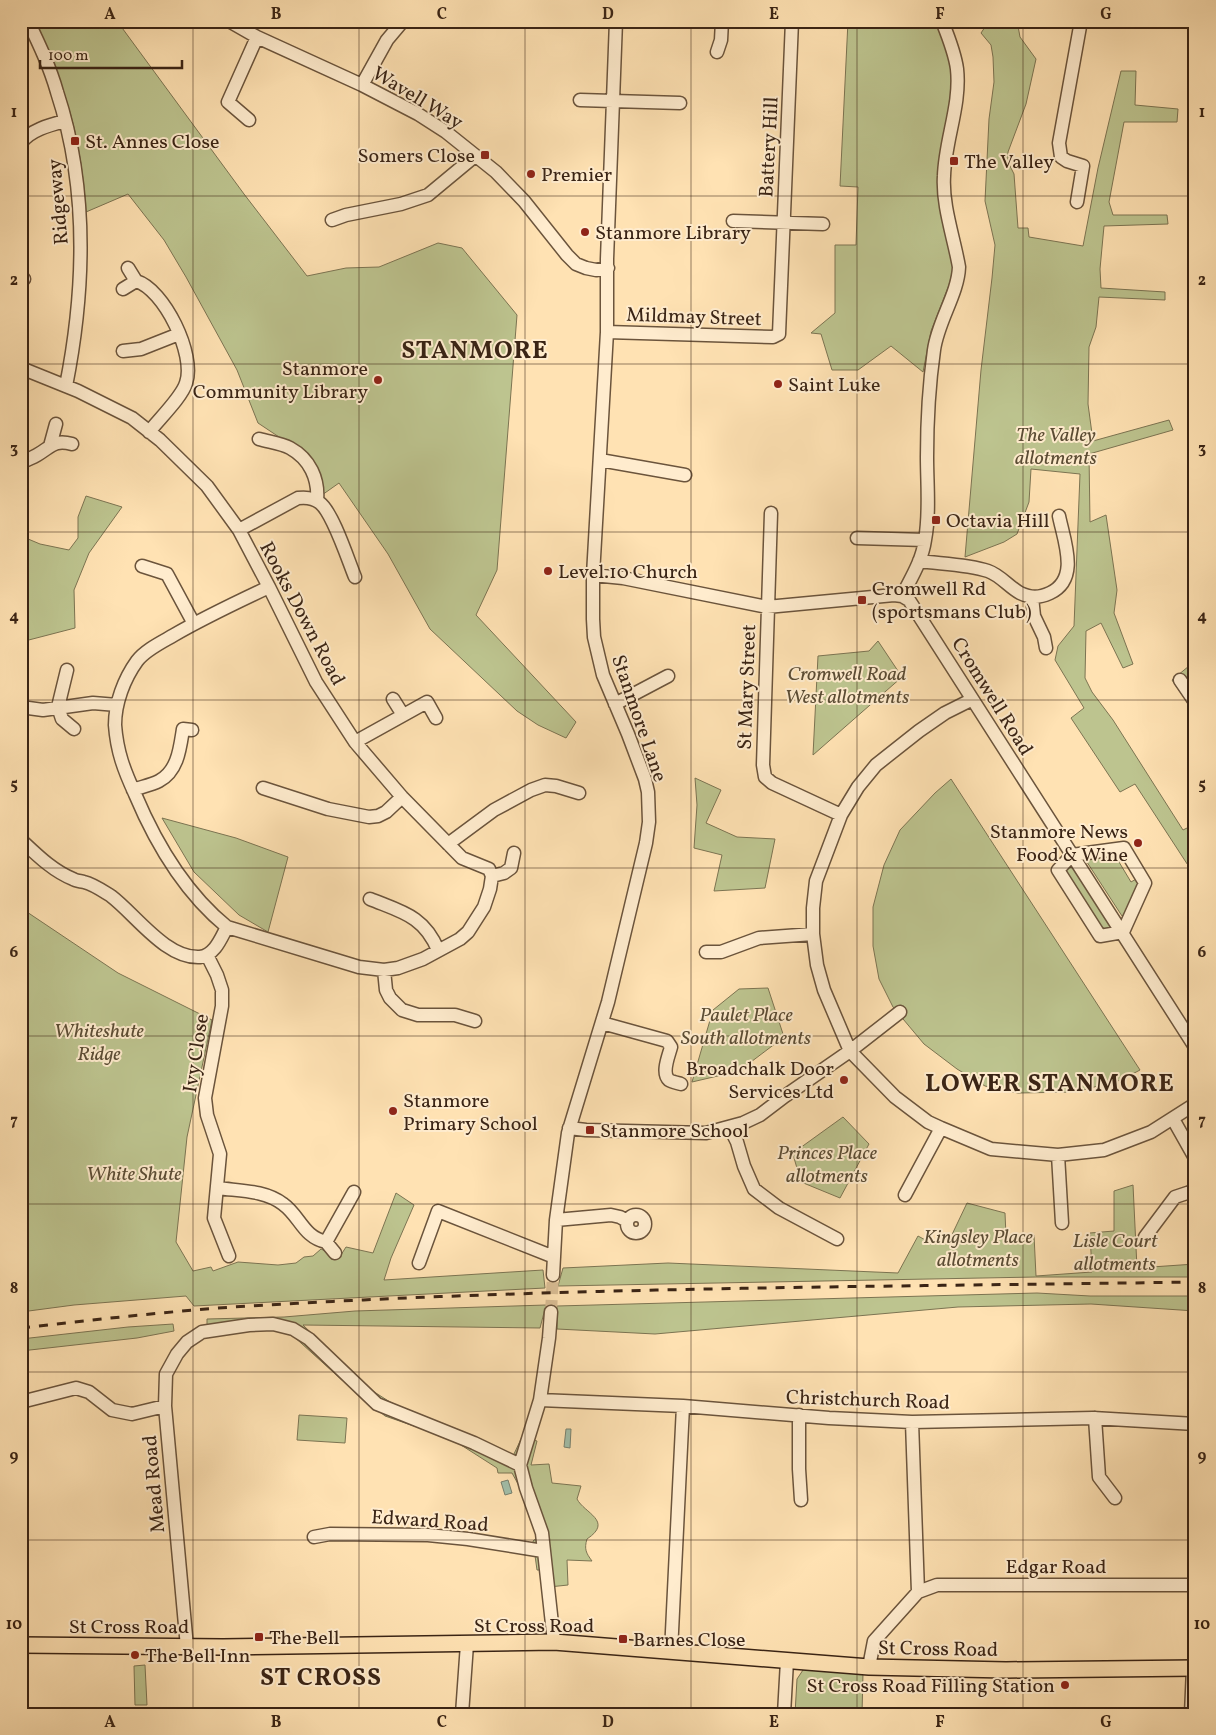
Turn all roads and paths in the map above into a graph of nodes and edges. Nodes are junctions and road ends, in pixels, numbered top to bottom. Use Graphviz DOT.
graph roads {
  1 [pos="28,21"];
  2 [pos="229,21"];
  3 [pos="402,21"];
  4 [pos="616,21"];
  5 [pos="722,21"];
  6 [pos="792,21"];
  7 [pos="942,21"];
  8 [pos="1081,21"];
  9 [pos="257,37"];
  10 [pos="717,52"];
  11 [pos="362,85"];
  12 [pos="580,100"];
  13 [pos="613,102"];
  14 [pos="680,103"];
  15 [pos="249,120"];
  16 [pos="65,121"];
  17 [pos="23,138"];
  18 [pos="475,156"];
  19 [pos="1077,202"];
  20 [pos="332,220"];
  21 [pos="733,221"];
  22 [pos="783,223"];
  23 [pos="823,224"];
  24 [pos="128,268"];
  25 [pos="608,268"];
  26 [pos="136,281"];
  27 [pos="124,289"];
  28 [pos="607,332"];
  29 [pos="179,334"];
  30 [pos="779,334"];
  31 [pos="123,351"];
  32 [pos="21,368"];
  33 [pos="66,386"];
  34 [pos="56,424"];
  35 [pos="149,432"];
  36 [pos="259,439"];
  37 [pos="72,444"];
  38 [pos="50,446"];
  39 [pos="600,460"];
  40 [pos="21,463"];
  41 [pos="684,475"];
  42 [pos="317,501"];
  43 [pos="771,513"];
  44 [pos="1059,516"];
  45 [pos="238,530"];
  46 [pos="857,538"];
  47 [pos="925,540"];
  48 [pos="919,561"];
  49 [pos="142,566"];
  50 [pos="593,575"];
  51 [pos="355,577"];
  52 [pos="269,587"];
  53 [pos="902,596"];
  54 [pos="1032,597"];
  55 [pos="767,607"];
  56 [pos="194,624"];
  57 [pos="1046,648"];
  58 [pos="68,670"];
  59 [pos="668,676"];
  60 [pos="1180,680"];
  61 [pos="394,699"];
  62 [pos="971,700"];
  63 [pos="1195,702"];
  64 [pos="615,704"];
  65 [pos="117,705"];
  66 [pos="21,707"];
  67 [pos="58,707"];
  68 [pos="403,715"];
  69 [pos="436,718"];
  70 [pos="74,729"];
  71 [pos="192,730"];
  72 [pos="356,742"];
  73 [pos="549,772"];
  74 [pos="546,785"];
  75 [pos="263,788"];
  76 [pos="133,790"];
  77 [pos="579,793"];
  78 [pos="402,797"];
  79 [pos="841,815"];
  80 [pos="21,840"];
  81 [pos="448,844"];
  82 [pos="514,853"];
  83 [pos="1072,855"];
  84 [pos="492,876"];
  85 [pos="370,898"];
  86 [pos="227,927"];
  87 [pos="1123,932"];
  88 [pos="813,934"];
  89 [pos="438,950"];
  90 [pos="706,952"];
  91 [pos="207,955"];
  92 [pos="384,970"];
  93 [pos="900,1012"];
  94 [pos="474,1021"];
  95 [pos="602,1023"];
  96 [pos="1194,1043"];
  97 [pos="850,1051"];
  98 [pos="681,1084"];
  99 [pos="1195,1104"];
  100 [pos="1173,1119"];
  101 [pos="569,1128"];
  102 [pos="730,1128"];
  103 [pos="941,1128"];
  104 [pos="1058,1155"];
  105 [pos="1195,1158"];
  106 [pos="218,1188"];
  107 [pos="1195,1188"];
  108 [pos="354,1192"];
  109 [pos="905,1196"];
  110 [pos="556,1220"];
  111 [pos="628,1221"];
  112 [pos="1062,1223"];
  113 [pos="1145,1237"];
  114 [pos="837,1240"];
  115 [pos="326,1242"];
  116 [pos="335,1253"];
  117 [pos="229,1256"];
  118 [pos="554,1257"];
  119 [pos="419,1263"];
  120 [pos="553,1275"];
  121 [pos="551,1312"];
  122 [pos="540,1400"];
  123 [pos="21,1402"];
  124 [pos="165,1406"];
  125 [pos="683,1406"];
  126 [pos="799,1415"];
  127 [pos="1095,1418"];
  128 [pos="912,1422"];
  129 [pos="1195,1424"];
  130 [pos="520,1466"];
  131 [pos="1114,1498"];
  132 [pos="801,1500"];
  133 [pos="314,1537"];
  134 [pos="543,1551"];
  135 [pos="1195,1585"];
  136 [pos="918,1592"];
  137 [pos="554,1642"];
  138 [pos="467,1644"];
  139 [pos="21,1645"];
  140 [pos="187,1646"];
  141 [pos="671,1652"];
  142 [pos="788,1661"];
  143 [pos="868,1666"];
  144 [pos="1194,1668"];
  145 [pos="462,1714"];
  146 [pos="784,1714"];
  147 [pos="1191,1714"];
  1 -- 16 [label="street, Ridgeway"];
  2 -- 9 [label="street, Wavell Way"];
  3 -- 11 [label="street"];
  4 -- 13 [label="street, Stanmore Lane"];
  5 -- 10 [label="street"];
  6 -- 22 [label="street, Battery Hill"];
  7 -- 47 [label="street"];
  8 -- 19 [label="street"];
  9 -- 11 [label="street, Wavell Way"];
  9 -- 15 [label="street"];
  11 -- 18 [label="street, Wavell Way"];
  12 -- 13 [label="street"];
  13 -- 14 [label="street"];
  13 -- 25 [label="street, Stanmore Lane"];
  16 -- 17 [label="street"];
  16 -- 33 [label="street, Ridgeway"];
  18 -- 20 [label="street"];
  18 -- 25 [label="street, Wavell Way"];
  21 -- 22 [label="street"];
  22 -- 23 [label="street"];
  22 -- 30 [label="street, Battery Hill"];
  24 -- 26 [label="street"];
  25 -- 28 [label="street, Stanmore Lane"];
  26 -- 27 [label="street"];
  26 -- 29 [label="street"];
  28 -- 30 [label="street, Mildmay Street"];
  28 -- 39 [label="street, Stanmore Lane"];
  29 -- 31 [label="street"];
  29 -- 35 [label="street"];
  32 -- 33 [label="street, Rooks Down Road"];
  33 -- 35 [label="street, Rooks Down Road"];
  34 -- 38 [label="street"];
  35 -- 45 [label="street, Rooks Down Road"];
  36 -- 42 [label="street"];
  37 -- 38 [label="street"];
  38 -- 40 [label="street"];
  39 -- 41 [label="street"];
  39 -- 50 [label="street, Stanmore Lane"];
  42 -- 45 [label="street"];
  42 -- 51 [label="street"];
  43 -- 55 [label="street, St Mary Street"];
  44 -- 54 [label="street"];
  45 -- 52 [label="street, Rooks Down Road"];
  46 -- 47 [label="street"];
  47 -- 48 [label="street"];
  48 -- 53 [label="street"];
  48 -- 54 [label="street"];
  49 -- 56 [label="street"];
  50 -- 55 [label="street"];
  50 -- 64 [label="street, Stanmore Lane"];
  52 -- 56 [label="street"];
  52 -- 72 [label="street, Rooks Down Road"];
  53 -- 55 [label="street"];
  53 -- 62 [label="street, Cromwell Road"];
  54 -- 57 [label="street"];
  55 -- 79 [label="street, St Mary Street"];
  56 -- 65 [label="street"];
  58 -- 67 [label="street"];
  59 -- 64 [label="street"];
  60 -- 63 [label="street"];
  61 -- 68 [label="street"];
  62 -- 79 [label="street"];
  62 -- 83 [label="street, Cromwell Road"];
  64 -- 95 [label="street, Stanmore Lane"];
  65 -- 67 [label="street"];
  65 -- 76 [label="street"];
  66 -- 67 [label="street"];
  67 -- 70 [label="street"];
  68 -- 69 [label="street"];
  68 -- 72 [label="street"];
  71 -- 76 [label="street"];
  72 -- 78 [label="street, Rooks Down Road"];
  73 -- 74 [label="street"];
  74 -- 77 [label="street"];
  74 -- 81 [label="street"];
  75 -- 78 [label="street"];
  76 -- 86 [label="street"];
  78 -- 81 [label="street, Rooks Down Road"];
  79 -- 88 [label="street"];
  80 -- 91 [label="street"];
  81 -- 84 [label="street, Rooks Down Road"];
  82 -- 84 [label="street"];
  83 -- 87 [label="street, Cromwell Road"];
  83 -- 87 [label="street"];
  83 -- 87 [label="street"];
  84 -- 89 [label="street"];
  85 -- 89 [label="street"];
  86 -- 91 [label="street"];
  86 -- 92 [label="street"];
  87 -- 96 [label="street, Cromwell Road"];
  88 -- 90 [label="street"];
  88 -- 97 [label="street"];
  89 -- 92 [label="street"];
  91 -- 106 [label="street, Ivy Close"];
  92 -- 94 [label="street"];
  93 -- 97 [label="street"];
  95 -- 98 [label="street"];
  95 -- 101 [label="street, Stanmore Lane"];
  97 -- 102 [label="street"];
  97 -- 103 [label="street"];
  99 -- 100 [label="street"];
  100 -- 104 [label="street"];
  100 -- 105 [label="street"];
  101 -- 102 [label="street"];
  101 -- 110 [label="street, Stanmore Lane"];
  102 -- 114 [label="street"];
  103 -- 104 [label="street"];
  103 -- 109 [label="street"];
  104 -- 112 [label="street"];
  106 -- 115 [label="street"];
  106 -- 117 [label="street, Ivy Close"];
  107 -- 113 [label="street"];
  108 -- 115 [label="street"];
  110 -- 111 [label="street"];
  110 -- 118 [label="street, Stanmore Lane"];
  115 -- 116 [label="street"];
  118 -- 119 [label="street"];
  118 -- 120 [label="street, Stanmore Lane"];
  121 -- 122 [label="street"];
  122 -- 125 [label="street, Christchurch Road"];
  122 -- 130 [label="street"];
  123 -- 124 [label="street"];
  124 -- 130 [label="street, Mead Road"];
  124 -- 140 [label="street, Mead Road"];
  125 -- 126 [label="street, Christchurch Road"];
  125 -- 141 [label="street"];
  126 -- 128 [label="street, Christchurch Road"];
  126 -- 132 [label="street"];
  127 -- 128 [label="street, Christchurch Road"];
  127 -- 129 [label="street, Christchurch Road"];
  127 -- 131 [label="street"];
  128 -- 136 [label="street"];
  130 -- 134 [label="street"];
  133 -- 134 [label="street, Edward Road"];
  134 -- 137 [label="street"];
  135 -- 136 [label="street, Edgar Road"];
  136 -- 143 [label="street"];
  137 -- 138 [label="main road, St Cross Road"];
  137 -- 141 [label="main road, St Cross Road"];
  138 -- 140 [label="main road, St Cross Road"];
  138 -- 145 [label="street"];
  139 -- 140 [label="main road, St Cross Road"];
  141 -- 142 [label="main road, St Cross Road"];
  142 -- 143 [label="main road, St Cross Road"];
  142 -- 146 [label="street"];
  143 -- 144 [label="main road, St Cross Road"];
  144 -- 147 [label="street"];
}
